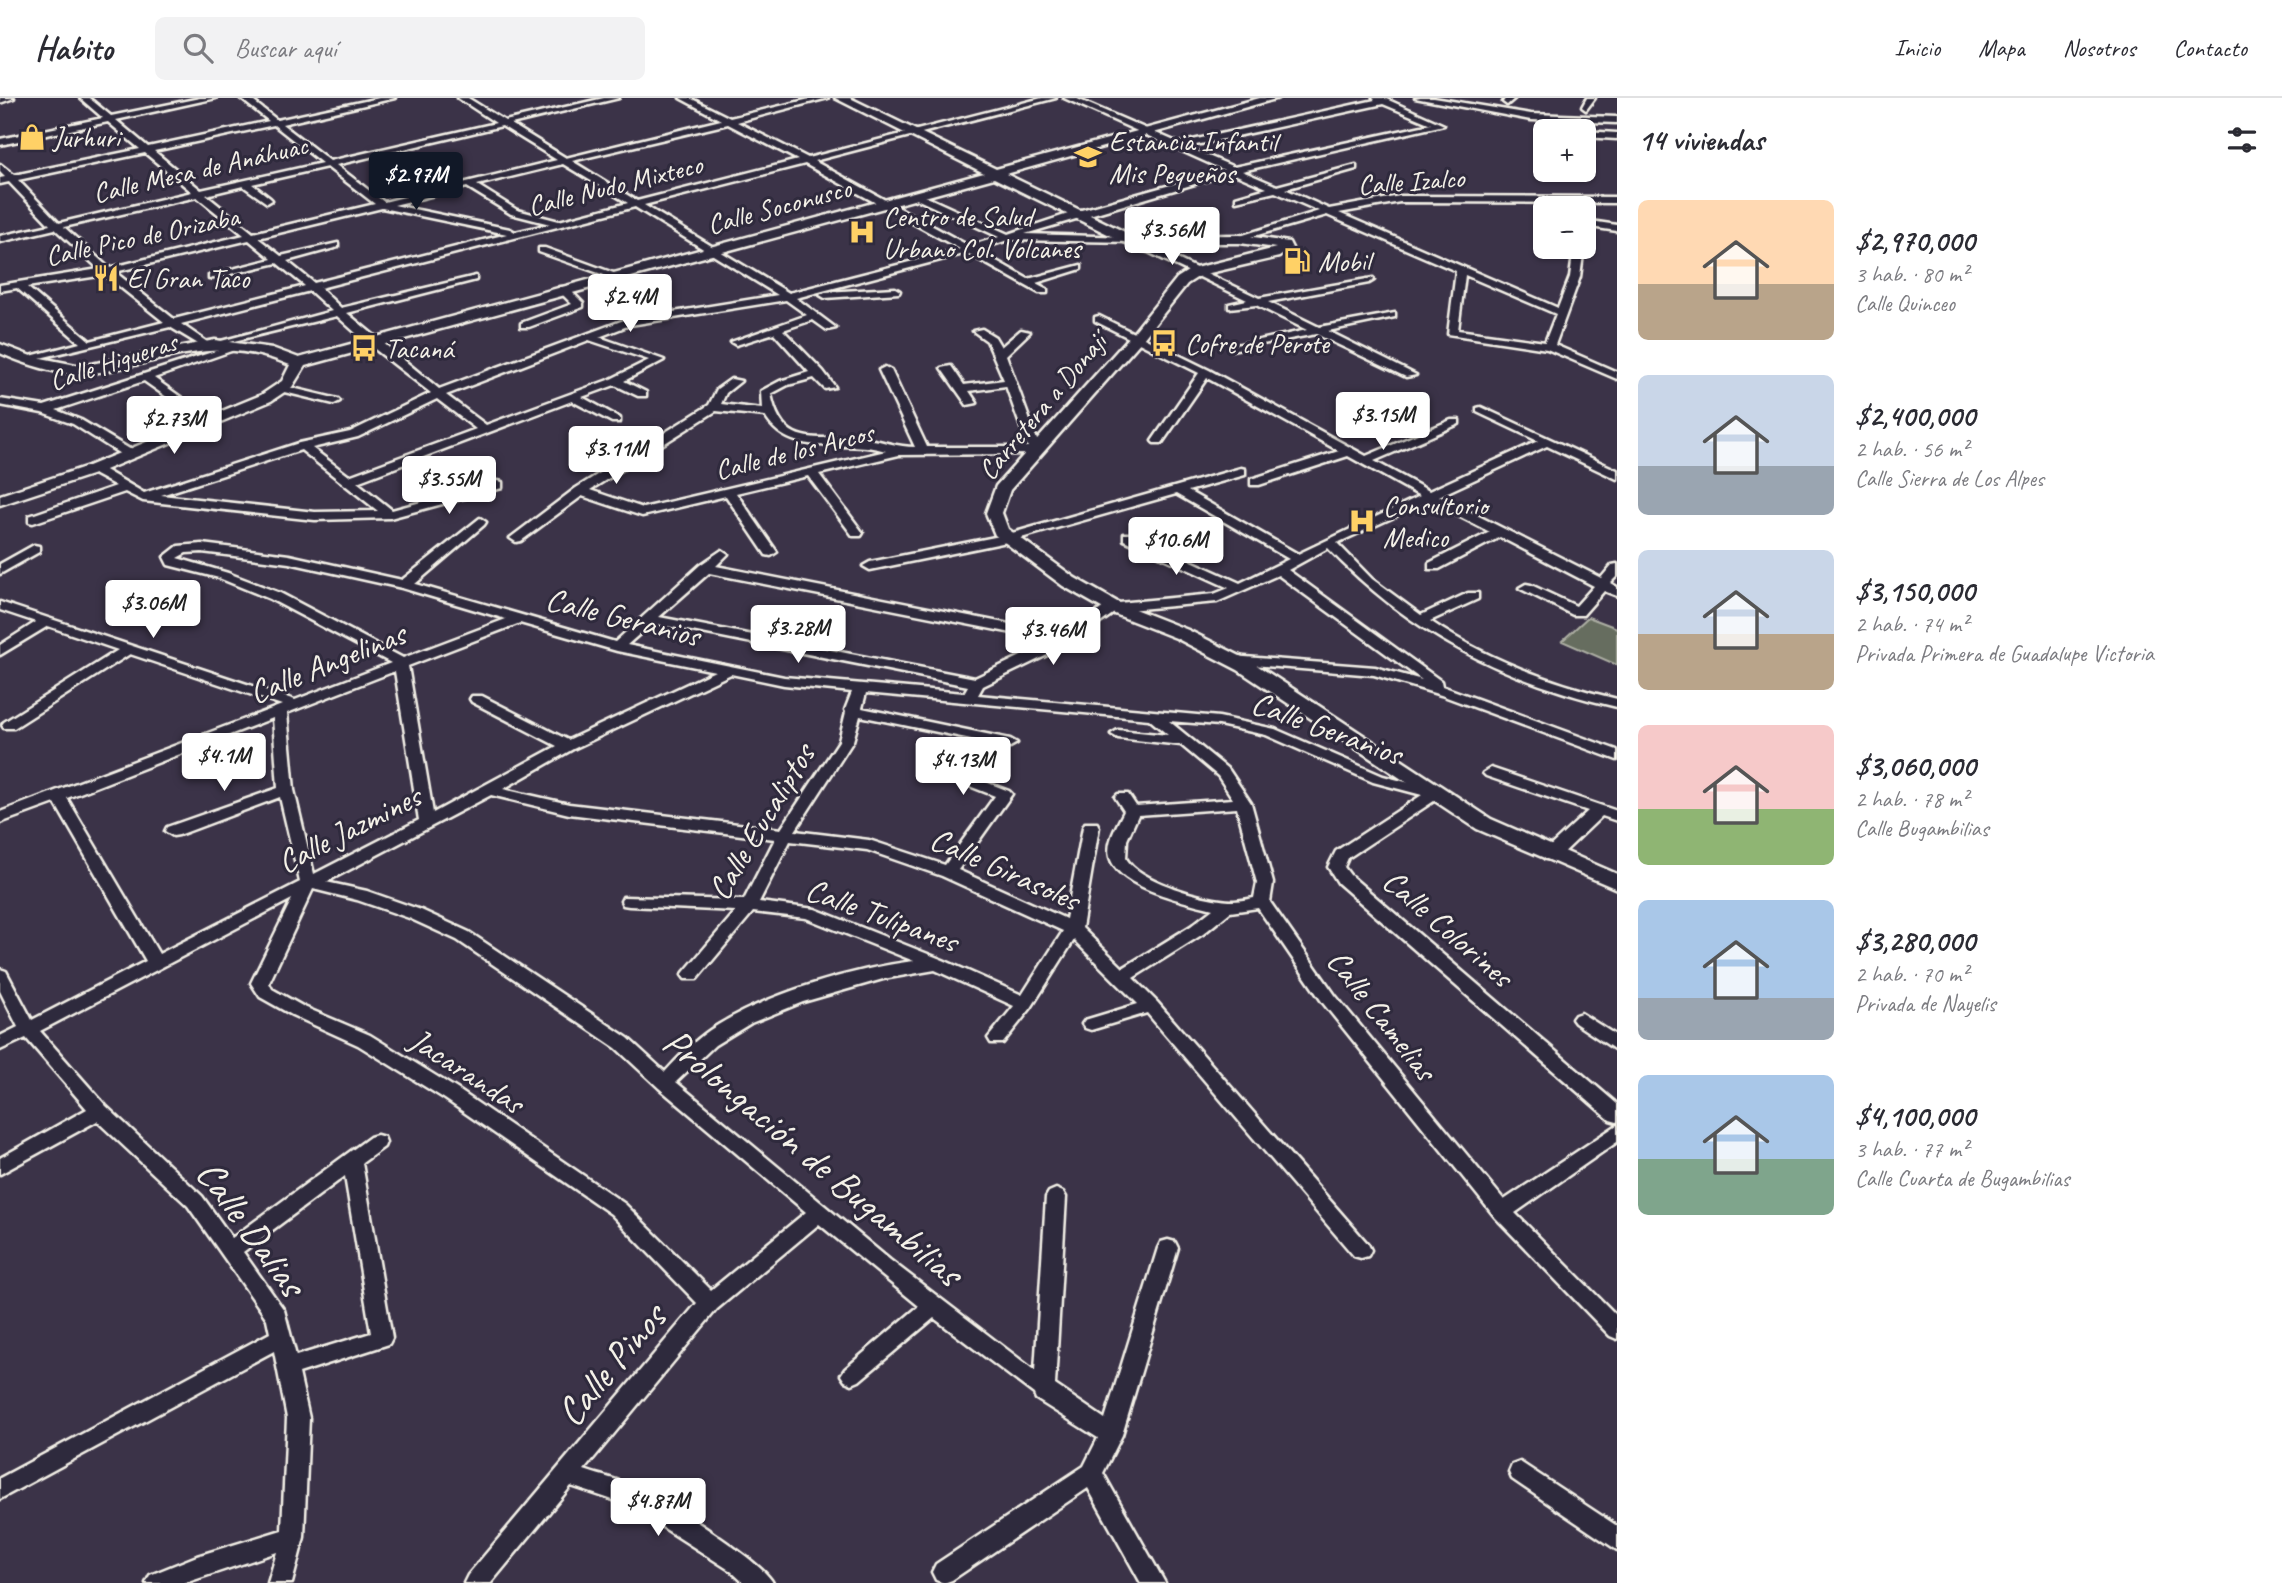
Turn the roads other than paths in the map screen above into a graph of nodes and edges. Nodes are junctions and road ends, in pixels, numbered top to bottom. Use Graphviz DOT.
graph roads {
  1 [pos="10,98"];
  2 [pos="84,98"];
  3 [pos="212,98"];
  4 [pos="244,98"];
  5 [pos="391,98"];
  6 [pos="462,98"];
  7 [pos="615,98"];
  8 [pos="684,98"];
  9 [pos="824,98"];
  10 [pos="841,98"];
  11 [pos="1052,98"];
  12 [pos="1068,98"];
  13 [pos="1273,98"];
  14 [pos="1419,98"];
  15 [pos="0,100"];
  16 [pos="1381,100"];
  17 [pos="111,119"];
  18 [pos="1617,120"];
  19 [pos="726,121"];
  20 [pos="278,122"];
  21 [pos="501,124"];
  22 [pos="913,132"];
  23 [pos="1144,133"];
  24 [pos="1596,135"];
  25 [pos="1617,136"];
  26 [pos="0,142"];
  27 [pos="1177,146"];
  28 [pos="149,151"];
  29 [pos="804,160"];
  30 [pos="561,161"];
  31 [pos="328,163"];
  32 [pos="0,167"];
  33 [pos="1353,167"];
  34 [pos="1233,170"];
  35 [pos="994,173"];
  36 [pos="12,179"];
  37 [pos="0,181"];
  38 [pos="244,182"];
  39 [pos="469,184"];
  40 [pos="1275,188"];
  41 [pos="197,193"];
  42 [pos="915,195"];
  43 [pos="1239,199"];
  44 [pos="1516,199"];
  45 [pos="267,200"];
  46 [pos="1617,201"];
  47 [pos="632,204"];
  48 [pos="885,204"];
  49 [pos="382,205"];
  50 [pos="1533,207"];
  51 [pos="1326,212"];
  52 [pos="1077,214"];
  53 [pos="558,223"];
  54 [pos="56,225"];
  55 [pos="1596,225"];
  56 [pos="1617,229"];
  57 [pos="516,233"];
  58 [pos="249,236"];
  59 [pos="1008,237"];
  60 [pos="0,239"];
  61 [pos="1240,239"];
  62 [pos="1132,243"];
  63 [pos="335,245"];
  64 [pos="542,250"];
  65 [pos="968,250"];
  66 [pos="709,251"];
  67 [pos="277,259"];
  68 [pos="1577,259"];
  69 [pos="1077,267"];
  70 [pos="1461,270"];
  71 [pos="108,271"];
  72 [pos="1196,272"];
  73 [pos="614,275"];
  74 [pos="213,277"];
  75 [pos="472,278"];
  76 [pos="1369,281"];
  77 [pos="1028,282"];
  78 [pos="19,285"];
  79 [pos="312,286"];
  80 [pos="0,288"];
  81 [pos="563,289"];
  82 [pos="895,291"];
  83 [pos="1043,291"];
  84 [pos="788,297"];
  85 [pos="1255,300"];
  86 [pos="1233,306"];
  87 [pos="339,312"];
  88 [pos="1561,313"];
  89 [pos="1391,314"];
  90 [pos="812,317"];
  91 [pos="1099,318"];
  92 [pos="168,322"];
  93 [pos="525,326"];
  94 [pos="831,328"];
  95 [pos="776,329"];
  96 [pos="1316,330"];
  97 [pos="978,331"];
  98 [pos="1025,332"];
  99 [pos="1138,336"];
  100 [pos="590,337"];
  101 [pos="371,341"];
  102 [pos="736,342"];
  103 [pos="88,344"];
  104 [pos="210,345"];
  105 [pos="1549,346"];
  106 [pos="240,347"];
  107 [pos="1235,348"];
  108 [pos="2,351"];
  109 [pos="1000,354"];
  110 [pos="27,360"];
  111 [pos="298,363"];
  112 [pos="947,368"];
  113 [pos="885,370"];
  114 [pos="1205,372"];
  115 [pos="819,373"];
  116 [pos="1410,375"];
  117 [pos="1617,376"];
  118 [pos="145,377"];
  119 [pos="615,380"];
  120 [pos="735,381"];
  121 [pos="1011,382"];
  122 [pos="829,387"];
  123 [pos="284,389"];
  124 [pos="962,389"];
  125 [pos="440,393"];
  126 [pos="642,394"];
  127 [pos="571,396"];
  128 [pos="334,401"];
  129 [pos="0,402"];
  130 [pos="971,403"];
  131 [pos="714,407"];
  132 [pos="45,410"];
  133 [pos="1481,410"];
  134 [pos="195,412"];
  135 [pos="766,413"];
  136 [pos="616,420"];
  137 [pos="1455,422"];
  138 [pos="483,429"];
  139 [pos="1158,441"];
  140 [pos="1546,442"];
  141 [pos="303,446"];
  142 [pos="922,450"];
  143 [pos="899,451"];
  144 [pos="1035,451"];
  145 [pos="1348,452"];
  146 [pos="129,454"];
  147 [pos="1364,461"];
  148 [pos="94,469"];
  149 [pos="812,472"];
  150 [pos="1241,472"];
  151 [pos="1617,475"];
  152 [pos="351,480"];
  153 [pos="1255,482"];
  154 [pos="498,485"];
  155 [pos="126,487"];
  156 [pos="1178,490"];
  157 [pos="580,491"];
  158 [pos="729,492"];
  159 [pos="143,497"];
  160 [pos="1431,497"];
  161 [pos="0,500"];
  162 [pos="390,514"];
  163 [pos="33,519"];
  164 [pos="480,522"];
  165 [pos="857,533"];
  166 [pos="1499,533"];
  167 [pos="1128,537"];
  168 [pos="516,538"];
  169 [pos="1007,538"];
  170 [pos="1329,542"];
  171 [pos="34,549"];
  172 [pos="771,552"];
  173 [pos="722,554"];
  174 [pos="1298,559"];
  175 [pos="870,566"];
  176 [pos="1434,566"];
  177 [pos="705,568"];
  178 [pos="1617,568"];
  179 [pos="0,570"];
  180 [pos="1279,570"];
  181 [pos="405,584"];
  182 [pos="1600,585"];
  183 [pos="1239,587"];
  184 [pos="1526,588"];
  185 [pos="1617,592"];
  186 [pos="1473,596"];
  187 [pos="0,606"];
  188 [pos="1113,607"];
  189 [pos="519,619"];
  190 [pos="651,619"];
  191 [pos="47,621"];
  192 [pos="1421,621"];
  193 [pos="1067,640"];
  194 [pos="617,647"];
  195 [pos="127,650"];
  196 [pos="0,651"];
  197 [pos="1231,660"];
  198 [pos="401,663"];
  199 [pos="727,671"];
  200 [pos="977,683"];
  201 [pos="860,688"];
  202 [pos="1446,691"];
  203 [pos="477,699"];
  204 [pos="968,699"];
  205 [pos="1617,703"];
  206 [pos="297,705"];
  207 [pos="852,710"];
  208 [pos="280,712"];
  209 [pos="1152,714"];
  210 [pos="9,725"];
  211 [pos="1118,734"];
  212 [pos="1188,741"];
  213 [pos="1010,743"];
  214 [pos="568,746"];
  215 [pos="1617,755"];
  216 [pos="930,765"];
  217 [pos="1491,773"];
  218 [pos="286,790"];
  219 [pos="489,790"];
  220 [pos="1435,794"];
  221 [pos="58,795"];
  222 [pos="1123,797"];
  223 [pos="1243,803"];
  224 [pos="1132,811"];
  225 [pos="1598,811"];
  226 [pos="1617,816"];
  227 [pos="0,818"];
  228 [pos="427,823"];
  229 [pos="1091,827"];
  230 [pos="173,831"];
  231 [pos="786,833"];
  232 [pos="1551,855"];
  233 [pos="948,872"];
  234 [pos="1617,881"];
  235 [pos="309,883"];
  236 [pos="629,901"];
  237 [pos="1262,902"];
  238 [pos="749,906"];
  239 [pos="1227,906"];
  240 [pos="1073,929"];
  241 [pos="155,962"];
  242 [pos="937,964"];
  243 [pos="0,975"];
  244 [pos="691,975"];
  245 [pos="1122,977"];
  246 [pos="1025,1004"];
  247 [pos="1151,1006"];
  248 [pos="1581,1019"];
  249 [pos="1091,1024"];
  250 [pos="29,1030"];
  251 [pos="997,1038"];
  252 [pos="0,1044"];
  253 [pos="1617,1045"];
  254 [pos="665,1083"];
  255 [pos="99,1111"];
  256 [pos="1617,1115"];
  257 [pos="1617,1132"];
  258 [pos="377,1142"];
  259 [pos="352,1161"];
  260 [pos="0,1167"];
  261 [pos="1056,1197"];
  262 [pos="820,1212"];
  263 [pos="1502,1212"];
  264 [pos="1168,1248"];
  265 [pos="232,1249"];
  266 [pos="1361,1250"];
  267 [pos="710,1303"];
  268 [pos="934,1305"];
  269 [pos="1617,1330"];
  270 [pos="281,1336"];
  271 [pos="288,1367"];
  272 [pos="852,1375"];
  273 [pos="1044,1392"];
  274 [pos="1111,1435"];
  275 [pos="1520,1472"];
  276 [pos="1092,1473"];
  277 [pos="567,1475"];
  278 [pos="0,1489"];
  279 [pos="293,1537"];
  280 [pos="1617,1539"];
  281 [pos="944,1572"];
  282 [pos="194,1575"];
  283 [pos="158,1583"];
  284 [pos="281,1583"];
  285 [pos="476,1583"];
  286 [pos="761,1583"];
  287 [pos="1153,1583"];
  1 -- 15 [label="street"];
  2 -- 17 [label="street"];
  3 -- 17 [label="street"];
  4 -- 20 [label="street"];
  5 -- 20 [label="street"];
  6 -- 21 [label="street"];
  7 -- 21 [label="street, Calle Mesa de Anáhuac"];
  8 -- 19 [label="street"];
  9 -- 19 [label="street, Calle Pico de Orizaba"];
  10 -- 22 [label="main road"];
  11 -- 22 [label="street, Calle Nudo Mixteco"];
  12 -- 23 [label="street"];
  13 -- 23 [label="main road, Calle Soconusco"];
  14 -- 18 [label="street"];
  16 -- 27 [label="street"];
  16 -- 34 [label="street"];
  17 -- 26 [label="street"];
  17 -- 28 [label="street"];
  19 -- 29 [label="street"];
  19 -- 30 [label="street, Calle Pico de Orizaba"];
  20 -- 28 [label="street"];
  20 -- 31 [label="street"];
  21 -- 30 [label="street"];
  21 -- 31 [label="street, Calle Mesa de Anáhuac"];
  22 -- 29 [label="street, Calle Nudo Mixteco"];
  22 -- 35 [label="main road"];
  23 -- 27 [label="street"];
  23 -- 35 [label="main road, Calle Soconusco"];
  24 -- 25 [label="street"];
  27 -- 34 [label="street"];
  28 -- 36 [label="street"];
  28 -- 41 [label="street"];
  29 -- 47 [label="street, Calle Nudo Mixteco"];
  29 -- 48 [label="street"];
  30 -- 39 [label="street, Calle Pico de Orizaba"];
  30 -- 47 [label="street"];
  31 -- 38 [label="street, Calle Mesa de Anáhuac"];
  31 -- 49 [label="street"];
  32 -- 36 [label="street"];
  33 -- 40 [label="street"];
  34 -- 40 [label="street"];
  34 -- 52 [label="street"];
  35 -- 42 [label="main road, Calle Soconusco"];
  35 -- 52 [label="main road"];
  36 -- 37 [label="street"];
  36 -- 54 [label="street"];
  38 -- 41 [label="street, Calle Mesa de Anáhuac"];
  38 -- 45 [label="street"];
  39 -- 49 [label="street, Calle Pico de Orizaba"];
  39 -- 53 [label="street"];
  40 -- 43 [label="street"];
  40 -- 51 [label="street"];
  41 -- 54 [label="street, Calle Mesa de Anáhuac"];
  41 -- 58 [label="street"];
  42 -- 48 [label="main road, Calle Soconusco"];
  42 -- 59 [label="street, Carretera a Donají"];
  44 -- 46 [label="street"];
  44 -- 50 [label="street, Calle Izalco"];
  44 -- 51 [label="street, Calle Izalco"];
  47 -- 53 [label="street, Calle Nudo Mixteco"];
  47 -- 66 [label="street"];
  48 -- 65 [label="street"];
  48 -- 66 [label="main road, Calle Soconusco"];
  49 -- 57 [label="street"];
  49 -- 58 [label="street, Calle Pico de Orizaba"];
  51 -- 61 [label="street, Calle Izalco"];
  51 -- 70 [label="street"];
  52 -- 59 [label="street"];
  52 -- 62 [label="main road"];
  53 -- 57 [label="street, Calle Nudo Mixteco"];
  54 -- 60 [label="street, Calle Mesa de Anáhuac"];
  54 -- 71 [label="street"];
  55 -- 56 [label="street"];
  57 -- 79 [label="street, Calle Nudo Mixteco"];
  58 -- 67 [label="street"];
  58 -- 71 [label="street, Calle Pico de Orizaba"];
  59 -- 62 [label="street, Carretera a Donají"];
  59 -- 65 [label="street"];
  61 -- 62 [label="main road, Carretera a Donají"];
  61 -- 72 [label="main road, Carretera a Donají"];
  62 -- 72 [label="street"];
  63 -- 67 [label="street"];
  64 -- 73 [label="street"];
  65 -- 77 [label="street"];
  65 -- 84 [label="street"];
  66 -- 73 [label="main road, Calle Soconusco"];
  66 -- 84 [label="street"];
  67 -- 74 [label="street"];
  67 -- 79 [label="street"];
  68 -- 88 [label="street"];
  69 -- 77 [label="street"];
  70 -- 88 [label="street"];
  70 -- 105 [label="street"];
  71 -- 78 [label="street, Calle Pico de Orizaba"];
  71 -- 92 [label="street"];
  72 -- 85 [label="street"];
  72 -- 99 [label="main road, Carretera a Donají"];
  73 -- 81 [label="main road, Calle Soconusco"];
  75 -- 87 [label="street"];
  76 -- 85 [label="street"];
  77 -- 83 [label="street"];
  78 -- 80 [label="street, Calle Pico de Orizaba"];
  78 -- 103 [label="street"];
  79 -- 87 [label="street"];
  79 -- 92 [label="street, Calle Nudo Mixteco"];
  81 -- 93 [label="street"];
  81 -- 101 [label="main road, Calle Soconusco"];
  82 -- 84 [label="street"];
  84 -- 90 [label="street"];
  84 -- 100 [label="street"];
  85 -- 86 [label="street"];
  85 -- 96 [label="street"];
  87 -- 101 [label="street"];
  87 -- 104 [label="street"];
  88 -- 105 [label="street"];
  89 -- 96 [label="street"];
  90 -- 94 [label="street"];
  90 -- 95 [label="street"];
  91 -- 99 [label="street"];
  92 -- 103 [label="street, Calle Nudo Mixteco"];
  92 -- 104 [label="street"];
  95 -- 102 [label="street"];
  95 -- 115 [label="street"];
  96 -- 107 [label="street"];
  96 -- 116 [label="street"];
  97 -- 109 [label="street"];
  98 -- 109 [label="street"];
  99 -- 114 [label="street"];
  99 -- 144 [label="main road, Carretera a Donají"];
  100 -- 119 [label="street"];
  100 -- 125 [label="street"];
  101 -- 111 [label="main road, Calle Soconusco"];
  101 -- 125 [label="street"];
  103 -- 110 [label="street, Calle Nudo Mixteco"];
  104 -- 106 [label="main road"];
  104 -- 110 [label="main road"];
  105 -- 117 [label="street"];
  106 -- 111 [label="main road"];
  106 -- 118 [label="street, Calle Higueras"];
  108 -- 110 [label="main road"];
  109 -- 121 [label="street"];
  111 -- 123 [label="main road"];
  112 -- 124 [label="street"];
  113 -- 142 [label="street"];
  114 -- 139 [label="street"];
  114 -- 145 [label="street"];
  115 -- 122 [label="street"];
  115 -- 135 [label="street, Calle de los Arcos"];
  118 -- 132 [label="street, Calle Higueras"];
  118 -- 134 [label="street"];
  119 -- 126 [label="street"];
  119 -- 127 [label="street"];
  120 -- 131 [label="street"];
  121 -- 124 [label="street"];
  121 -- 144 [label="street"];
  123 -- 128 [label="street"];
  123 -- 146 [label="main road"];
  124 -- 130 [label="street"];
  125 -- 138 [label="street"];
  125 -- 141 [label="street"];
  127 -- 136 [label="street"];
  127 -- 138 [label="street"];
  129 -- 132 [label="street, Calle Higueras"];
  131 -- 135 [label="street"];
  131 -- 157 [label="street"];
  132 -- 146 [label="street"];
  133 -- 140 [label="street"];
  135 -- 143 [label="street, Calle de los Arcos"];
  137 -- 147 [label="street"];
  138 -- 152 [label="street"];
  140 -- 151 [label="street"];
  140 -- 160 [label="street"];
  141 -- 152 [label="street"];
  141 -- 159 [label="street"];
  142 -- 143 [label="street, Calle de los Arcos"];
  142 -- 144 [label="street, Calle de los Arcos"];
  143 -- 149 [label="street, Calle de los Arcos"];
  144 -- 169 [label="main road, Carretera a Donají"];
  145 -- 147 [label="street"];
  145 -- 153 [label="street"];
  146 -- 148 [label="main road"];
  147 -- 160 [label="street"];
  148 -- 155 [label="street"];
  148 -- 161 [label="main road"];
  149 -- 158 [label="street, Calle de los Arcos"];
  149 -- 165 [label="street"];
  150 -- 156 [label="street"];
  152 -- 162 [label="street"];
  154 -- 162 [label="street"];
  155 -- 159 [label="street"];
  155 -- 163 [label="street"];
  156 -- 169 [label="street"];
  156 -- 174 [label="street"];
  157 -- 158 [label="street, Calle de los Arcos"];
  157 -- 168 [label="street"];
  158 -- 172 [label="street"];
  159 -- 162 [label="street"];
  160 -- 166 [label="street"];
  160 -- 170 [label="street"];
  164 -- 181 [label="street"];
  166 -- 176 [label="street"];
  166 -- 182 [label="street"];
  167 -- 183 [label="street"];
  169 -- 175 [label="street"];
  169 -- 188 [label="main road"];
  170 -- 174 [label="street"];
  170 -- 192 [label="street"];
  171 -- 179 [label="street"];
  173 -- 177 [label="street"];
  174 -- 180 [label="street"];
  177 -- 190 [label="street"];
  177 -- 193 [label="street"];
  178 -- 182 [label="street"];
  180 -- 183 [label="street"];
  180 -- 202 [label="street"];
  181 -- 189 [label="street, Calle Geranios"];
  181 -- 198 [label="street, Calle Geranios"];
  182 -- 184 [label="street"];
  182 -- 185 [label="street"];
  183 -- 188 [label="street"];
  186 -- 192 [label="street"];
  187 -- 191 [label="street"];
  188 -- 193 [label="street"];
  188 -- 197 [label="main road"];
  189 -- 194 [label="street, Calle Geranios"];
  189 -- 198 [label="street, Calle Angelinas"];
  190 -- 194 [label="street"];
  190 -- 200 [label="street"];
  191 -- 195 [label="street"];
  191 -- 196 [label="street"];
  192 -- 205 [label="street"];
  193 -- 200 [label="street"];
  194 -- 199 [label="street, Calle Geranios"];
  195 -- 206 [label="street"];
  195 -- 210 [label="street"];
  197 -- 202 [label="street"];
  197 -- 220 [label="main road"];
  198 -- 206 [label="street, Calle Angelinas"];
  198 -- 228 [label="street"];
  199 -- 201 [label="street, Calle Geranios"];
  199 -- 214 [label="street, Calle Jazmines"];
  200 -- 204 [label="street"];
  201 -- 204 [label="street, Calle Geranios"];
  201 -- 207 [label="street, Calle Eucaliptos"];
  202 -- 215 [label="street"];
  203 -- 214 [label="street"];
  204 -- 209 [label="street, Calle Geranios"];
  206 -- 208 [label="street, Calle Angelinas"];
  207 -- 213 [label="street"];
  207 -- 231 [label="street, Calle Eucaliptos"];
  208 -- 218 [label="street"];
  208 -- 221 [label="street, Calle Angelinas"];
  209 -- 212 [label="street"];
  209 -- 220 [label="street, Calle Geranios"];
  211 -- 212 [label="street"];
  212 -- 223 [label="street"];
  214 -- 219 [label="street, Calle Jazmines"];
  216 -- 233 [label="street"];
  217 -- 225 [label="street"];
  218 -- 230 [label="street"];
  218 -- 235 [label="street"];
  219 -- 228 [label="street, Calle Jazmines"];
  219 -- 231 [label="street, Calle Girasoles"];
  220 -- 232 [label="main road"];
  220 -- 256 [label="street, Calle Colorines"];
  221 -- 227 [label="street, Calle Angelinas"];
  221 -- 241 [label="street"];
  222 -- 224 [label="street"];
  223 -- 224 [label="street"];
  223 -- 237 [label="street"];
  224 -- 239 [label="street"];
  225 -- 226 [label="street"];
  225 -- 232 [label="street"];
  228 -- 235 [label="street, Calle Jazmines"];
  229 -- 240 [label="street"];
  231 -- 233 [label="street, Calle Girasoles"];
  231 -- 238 [label="street, Calle Eucaliptos"];
  232 -- 234 [label="main road"];
  233 -- 240 [label="street, Calle Girasoles"];
  235 -- 241 [label="street, Calle Jazmines"];
  235 -- 254 [label="street, Prolongación de Bugambilias"];
  235 -- 267 [label="street, Jacarandas"];
  236 -- 238 [label="street, Calle Tulipanes"];
  237 -- 239 [label="street"];
  237 -- 263 [label="street, Calle Camelias"];
  238 -- 242 [label="street, Calle Tulipanes"];
  238 -- 244 [label="street, Calle Eucaliptos"];
  239 -- 245 [label="street"];
  240 -- 245 [label="street, Calle Girasoles"];
  240 -- 246 [label="street"];
  241 -- 250 [label="street, Calle Jazmines"];
  242 -- 246 [label="street, Calle Tulipanes"];
  242 -- 254 [label="street"];
  243 -- 250 [label="street, Calle Dalias"];
  245 -- 247 [label="street, Calle Girasoles"];
  246 -- 251 [label="street"];
  247 -- 249 [label="street"];
  247 -- 266 [label="street, Calle Girasoles"];
  248 -- 253 [label="street"];
  250 -- 252 [label="street, Calle Jazmines"];
  250 -- 255 [label="street, Calle Dalias"];
  254 -- 262 [label="street, Prolongación de Bugambilias"];
  255 -- 260 [label="street"];
  255 -- 265 [label="street, Calle Dalias"];
  257 -- 263 [label="street"];
  258 -- 259 [label="street"];
  259 -- 265 [label="street"];
  259 -- 271 [label="street"];
  261 -- 273 [label="street"];
  262 -- 267 [label="street, Calle Pinos"];
  262 -- 268 [label="street, Prolongación de Bugambilias"];
  263 -- 269 [label="street, Calle Camelias"];
  264 -- 274 [label="street"];
  265 -- 270 [label="street, Calle Dalias"];
  267 -- 277 [label="street, Calle Pinos"];
  268 -- 272 [label="street"];
  268 -- 273 [label="street, Prolongación de Bugambilias"];
  270 -- 271 [label="street, Calle Dalias"];
  270 -- 278 [label="street"];
  271 -- 279 [label="street, Calle Dalias"];
  273 -- 274 [label="street, Prolongación de Bugambilias"];
  274 -- 276 [label="street"];
  275 -- 280 [label="street"];
  276 -- 281 [label="street"];
  276 -- 287 [label="street"];
  277 -- 285 [label="street, Calle Pinos"];
  277 -- 286 [label="street"];
  279 -- 282 [label="street"];
  279 -- 284 [label="street, Calle Dalias"];
  282 -- 283 [label="street"];
}
